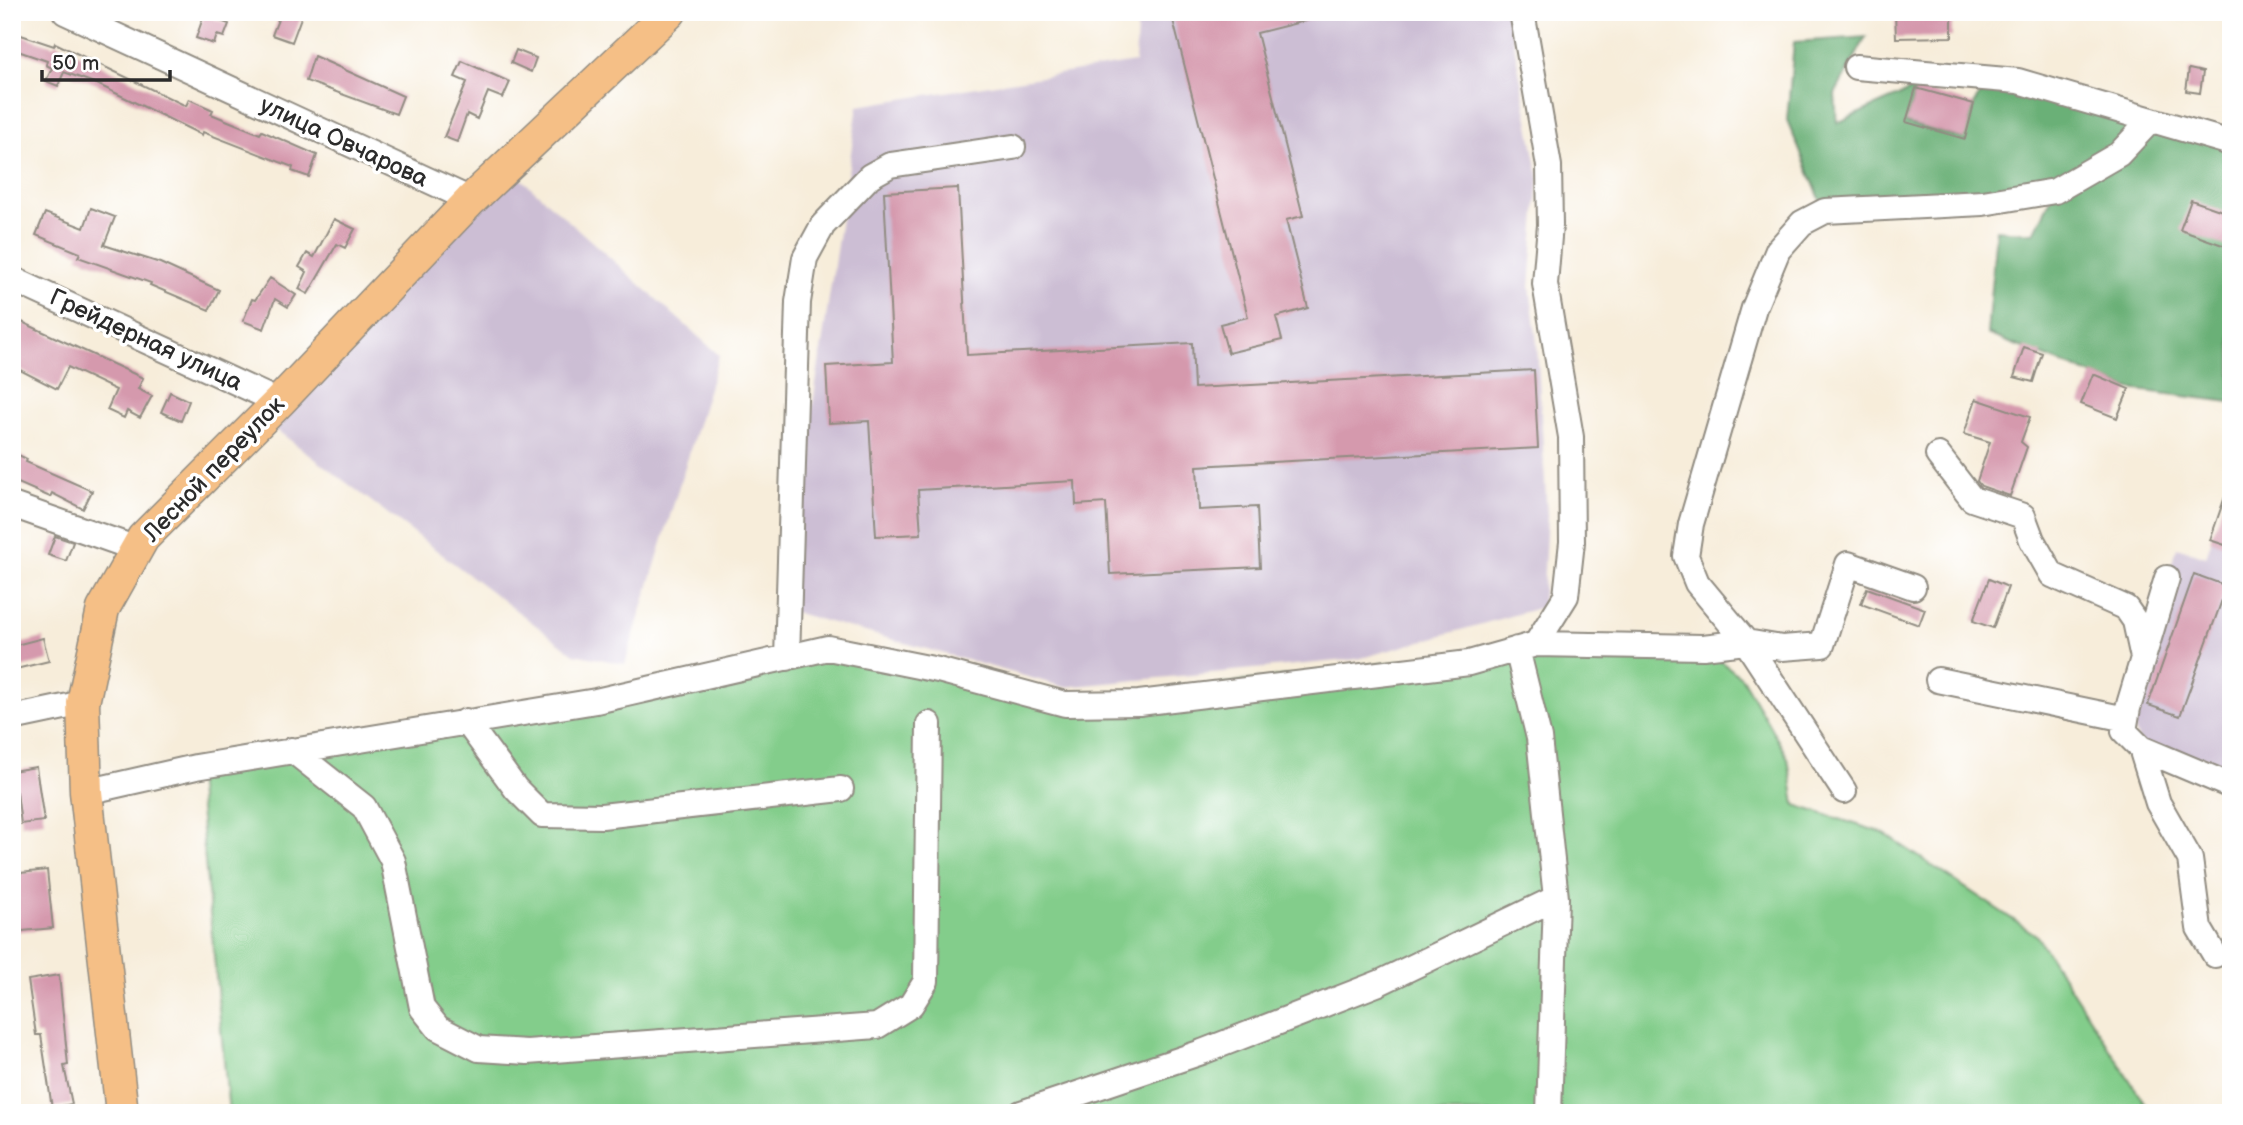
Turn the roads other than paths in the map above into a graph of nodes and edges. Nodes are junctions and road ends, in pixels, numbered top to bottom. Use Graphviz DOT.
graph roads {
  1 [pos="65,12"];
  2 [pos="670,12"];
  3 [pos="1522,12"];
  4 [pos="1856,66"];
  5 [pos="2151,120"];
  6 [pos="2231,143"];
  7 [pos="1013,148"];
  8 [pos="471,200"];
  9 [pos="12,279"];
  10 [pos="279,402"];
  11 [pos="1938,455"];
  12 [pos="12,505"];
  13 [pos="137,549"];
  14 [pos="2167,579"];
  15 [pos="1913,587"];
  16 [pos="1746,642"];
  17 [pos="1526,647"];
  18 [pos="787,658"];
  19 [pos="2143,658"];
  20 [pos="1938,680"];
  21 [pos="83,703"];
  22 [pos="12,718"];
  23 [pos="2126,719"];
  24 [pos="466,721"];
  25 [pos="929,724"];
  26 [pos="2141,748"];
  27 [pos="292,750"];
  28 [pos="2231,786"];
  29 [pos="841,789"];
  30 [pos="1844,791"];
  31 [pos="86,792"];
  32 [pos="1556,898"];
  33 [pos="2215,955"];
  34 [pos="122,1113"];
  35 [pos="1021,1113"];
  36 [pos="1549,1113"];
  1 -- 8 [label="street, улица Овчарова"];
  2 -- 8 [label="main road, Лесной переулок"];
  3 -- 17 [label="street"];
  4 -- 5 [label="street"];
  5 -- 6 [label="street"];
  5 -- 16 [label="street"];
  7 -- 18 [label="street"];
  8 -- 10 [label="main road, Лесной переулок"];
  9 -- 10 [label="street, Грейдерная улица"];
  10 -- 13 [label="main road, Лесной переулок"];
  11 -- 19 [label="street"];
  12 -- 13 [label="street"];
  13 -- 21 [label="main road, Лесной переулок"];
  14 -- 19 [label="street"];
  15 -- 16 [label="street"];
  16 -- 17 [label="street"];
  16 -- 30 [label="street"];
  17 -- 18 [label="street"];
  17 -- 32 [label="street"];
  18 -- 24 [label="street"];
  19 -- 23 [label="street"];
  20 -- 23 [label="street"];
  21 -- 22 [label="street"];
  21 -- 31 [label="main road, Лесной переулок"];
  23 -- 26 [label="street"];
  24 -- 27 [label="street"];
  24 -- 29 [label="street"];
  25 -- 27 [label="street"];
  26 -- 28 [label="street"];
  26 -- 33 [label="street"];
  27 -- 31 [label="street"];
  31 -- 34 [label="main road, Лесной переулок"];
  32 -- 35 [label="street"];
  32 -- 36 [label="street"];
}
